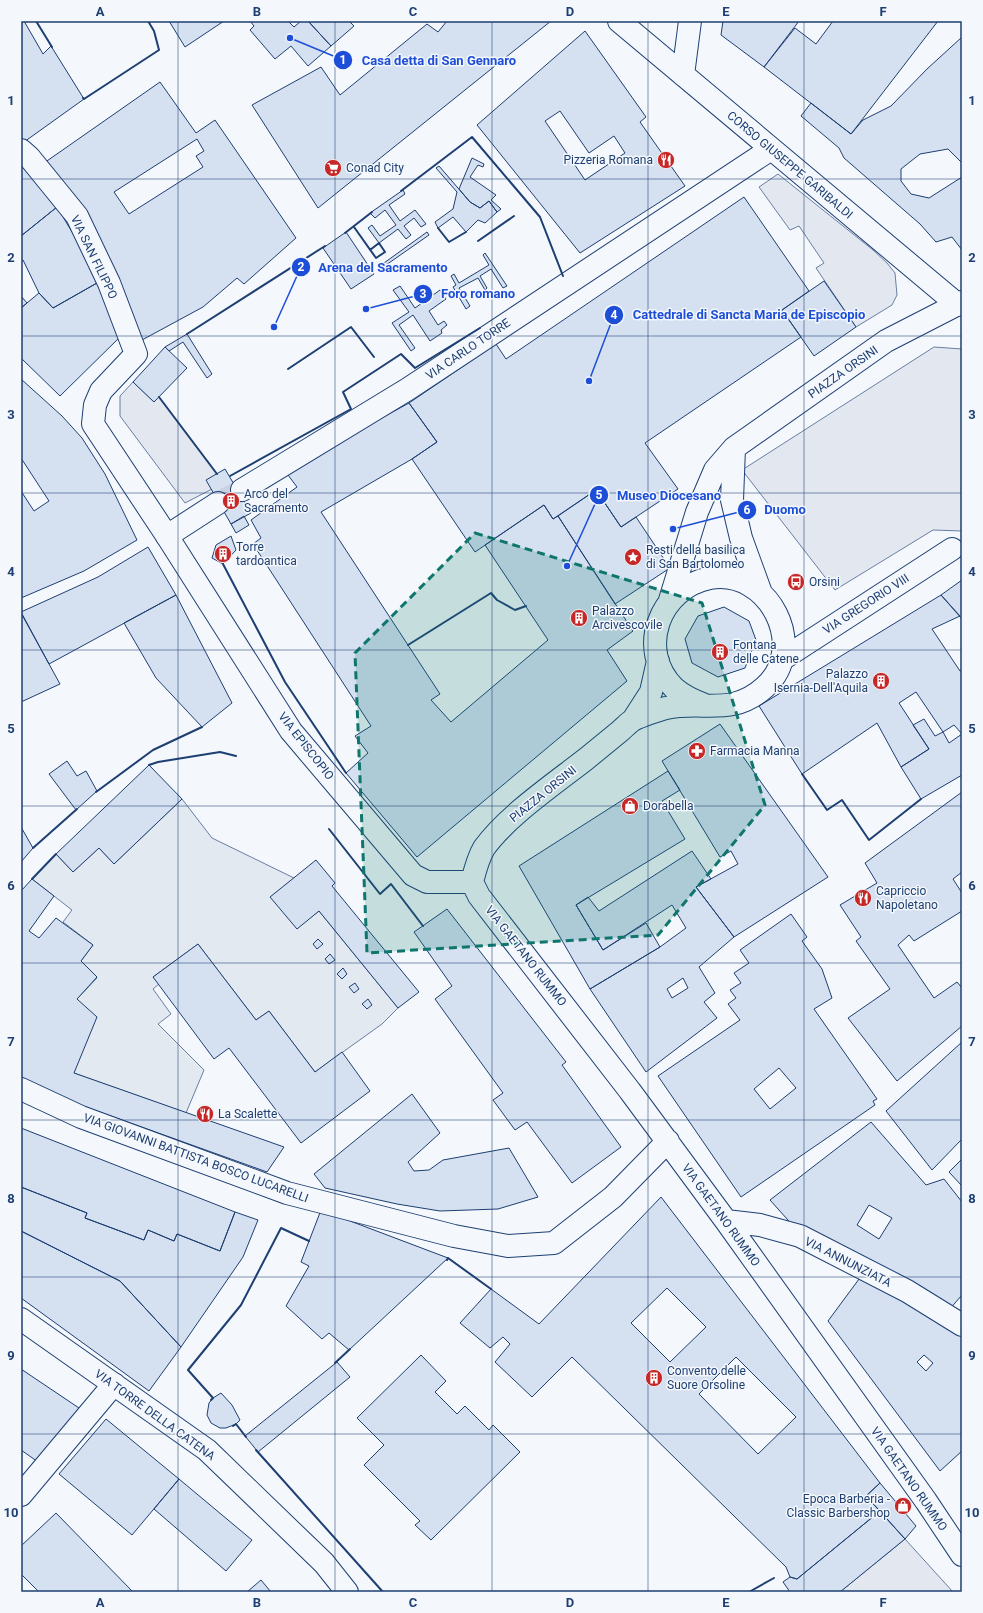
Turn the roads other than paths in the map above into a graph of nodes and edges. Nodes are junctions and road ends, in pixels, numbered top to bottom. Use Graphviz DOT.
graph roads {
  1 [pos="618,21"];
  2 [pos="690,21"];
  3 [pos="683,75"];
  4 [pos="772,149"];
  5 [pos="21,150"];
  6 [pos="961,305"];
  7 [pos="93,424"];
  8 [pos="734,448"];
  9 [pos="242,490"];
  10 [pos="218,503"];
  11 [pos="167,536"];
  12 [pos="952,549"];
  13 [pos="761,593"];
  14 [pos="670,600"];
  15 [pos="781,660"];
  16 [pos="658,661"];
  17 [pos="705,705"];
  18 [pos="633,720"];
  19 [pos="472,882"];
  20 [pos="21,1089"];
  21 [pos="668,1141"];
  22 [pos="726,1221"];
  23 [pos="21,1319"];
  24 [pos="962,1325"];
  25 [pos="114,1384"];
  26 [pos="24,1486"];
  27 [pos="962,1555"];
  28 [pos="347,1592"];
  1 -- 3 [label="street, CORSO GIUSEPPE GARIBALDI"];
  2 -- 3 [label="street"];
  3 -- 4 [label="street, CORSO GIUSEPPE GARIBALDI"];
  4 -- 6 [label="street, CORSO GIUSEPPE GARIBALDI"];
  4 -- 9 [label="street, VIA CARLO TORRE"];
  5 -- 7 [label="street, VIA SAN FILIPPO"];
  6 -- 8 [label="street, PIAZZA ORSINI"];
  7 -- 11 [label="street, VIA EPISCOPIO"];
  8 -- 13 [label="street, PIAZZA ORSINI"];
  8 -- 14 [label="street, PIAZZA ORSINI"];
  10 -- 11 [label="street"];
  11 -- 19 [label="street, VIA EPISCOPIO"];
  12 -- 15 [label="street, VIA GREGORIO VIII"];
  13 -- 14 [label="street, PIAZZA ORSINI"];
  13 -- 15 [label="street, PIAZZA ORSINI"];
  14 -- 16 [label="street, PIAZZA ORSINI"];
  15 -- 17 [label="street, PIAZZA ORSINI"];
  16 -- 17 [label="street, PIAZZA ORSINI"];
  16 -- 18 [label="street, PIAZZA ORSINI"];
  17 -- 18 [label="street, PIAZZA ORSINI"];
  18 -- 19 [label="street, PIAZZA ORSINI"];
  19 -- 21 [label="street, VIA GAETANO RUMMO"];
  20 -- 21 [label="street, VIA GIOVANNI BATTISTA BOSCO LUCARELLI"];
  21 -- 22 [label="street, VIA GAETANO RUMMO"];
  22 -- 24 [label="street, VIA ANNUNZIATA"];
  22 -- 27 [label="street, VIA GAETANO RUMMO"];
  23 -- 25 [label="street, VIA TORRE DELLA CATENA"];
  25 -- 26 [label="street"];
  25 -- 28 [label="street, VIA TORRE DELLA CATENA"];
}
